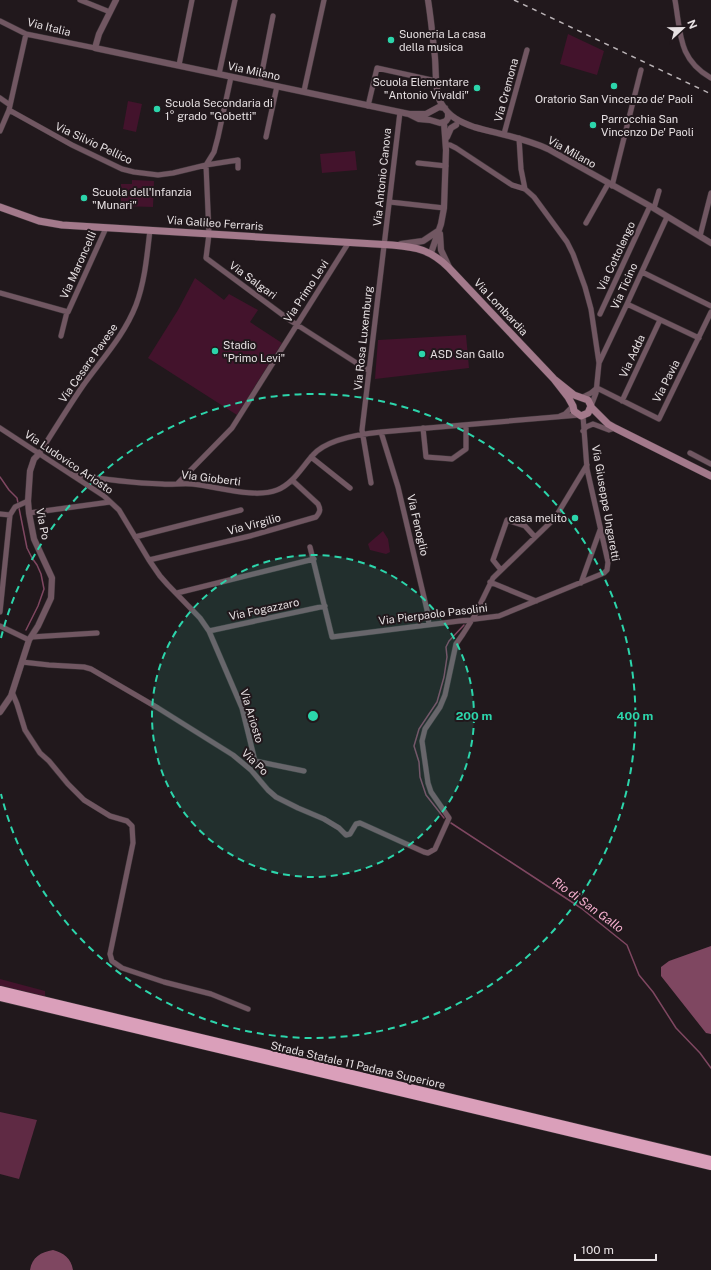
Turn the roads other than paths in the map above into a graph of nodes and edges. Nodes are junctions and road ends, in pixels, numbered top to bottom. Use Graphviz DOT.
graph roads {
  1 [pos="80,0"];
  2 [pos="116,0"];
  3 [pos="192,0"];
  4 [pos="235,0"];
  5 [pos="324,0"];
  6 [pos="428,0"];
  7 [pos="675,0"];
  8 [pos="110,12"];
  9 [pos="273,16"];
  10 [pos="0,21"];
  11 [pos="26,34"];
  12 [pos="95,48"];
  13 [pos="527,50"];
  14 [pos="179,65"];
  15 [pos="641,70"];
  16 [pos="219,74"];
  17 [pos="231,77"];
  18 [pos="711,78"];
  19 [pos="260,82"];
  20 [pos="436,83"];
  21 [pos="277,86"];
  22 [pos="304,91"];
  23 [pos="0,98"];
  24 [pos="368,106"];
  25 [pos="9,107"];
  26 [pos="435,110"];
  27 [pos="446,111"];
  28 [pos="400,112"];
  29 [pos="409,114"];
  30 [pos="436,122"];
  31 [pos="445,122"];
  32 [pos="456,125"];
  33 [pos="475,127"];
  34 [pos="0,131"];
  35 [pos="504,134"];
  36 [pos="266,137"];
  37 [pos="519,138"];
  38 [pos="445,144"];
  39 [pos="418,163"];
  40 [pos="206,165"];
  41 [pos="446,166"];
  42 [pos="238,168"];
  43 [pos="610,184"];
  44 [pos="525,189"];
  45 [pos="658,191"];
  46 [pos="711,193"];
  47 [pos="390,202"];
  48 [pos="0,207"];
  49 [pos="652,207"];
  50 [pos="444,208"];
  51 [pos="666,217"];
  52 [pos="586,223"];
  53 [pos="106,228"];
  54 [pos="150,230"];
  55 [pos="440,230"];
  56 [pos="209,234"];
  57 [pos="700,236"];
  58 [pos="349,242"];
  59 [pos="711,243"];
  60 [pos="388,244"];
  61 [pos="431,253"];
  62 [pos="449,268"];
  63 [pos="642,272"];
  64 [pos="0,293"];
  65 [pos="627,304"];
  66 [pos="711,306"];
  67 [pos="67,312"];
  68 [pos="711,312"];
  69 [pos="600,314"];
  70 [pos="660,320"];
  71 [pos="297,325"];
  72 [pos="61,336"];
  73 [pos="699,338"];
  74 [pos="599,363"];
  75 [pos="369,371"];
  76 [pos="554,379"];
  77 [pos="597,388"];
  78 [pos="581,398"];
  79 [pos="622,401"];
  80 [pos="573,406"];
  81 [pos="591,406"];
  82 [pos="582,415"];
  83 [pos="557,417"];
  84 [pos="608,424"];
  85 [pos="466,425"];
  86 [pos="0,428"];
  87 [pos="423,428"];
  88 [pos="615,428"];
  89 [pos="584,431"];
  90 [pos="381,432"];
  91 [pos="362,434"];
  92 [pos="690,453"];
  93 [pos="39,454"];
  94 [pos="312,457"];
  95 [pos="711,464"];
  96 [pos="587,465"];
  97 [pos="71,474"];
  98 [pos="711,476"];
  99 [pos="292,480"];
  100 [pos="178,483"];
  101 [pos="371,483"];
  102 [pos="350,488"];
  103 [pos="28,501"];
  104 [pos="110,502"];
  105 [pos="241,510"];
  106 [pos="29,513"];
  107 [pos="0,514"];
  108 [pos="10,515"];
  109 [pos="600,529"];
  110 [pos="135,537"];
  111 [pos="535,537"];
  112 [pos="310,546"];
  113 [pos="314,559"];
  114 [pos="149,560"];
  115 [pos="501,570"];
  116 [pos="607,570"];
  117 [pos="490,582"];
  118 [pos="581,582"];
  119 [pos="177,593"];
  120 [pos="536,601"];
  121 [pos="325,606"];
  122 [pos="0,612"];
  123 [pos="472,619"];
  124 [pos="429,625"];
  125 [pos="0,626"];
  126 [pos="209,631"];
  127 [pos="98,633"];
  128 [pos="30,638"];
  129 [pos="22,662"];
  130 [pos="12,692"];
  131 [pos="0,712"];
  132 [pos="304,771"];
  133 [pos="0,990"];
  134 [pos="0,997"];
  135 [pos="248,1009"];
  136 [pos="711,1160"];
  137 [pos="711,1166"];
  1 -- 8 [label="street"];
  2 -- 8 [label="street"];
  3 -- 14 [label="street"];
  4 -- 16 [label="street"];
  5 -- 22 [label="street"];
  6 -- 20 [label="street"];
  7 -- 18 [label="street"];
  8 -- 12 [label="street"];
  9 -- 19 [label="street"];
  10 -- 11 [label="street, Via Italia"];
  11 -- 12 [label="street, Via Italia"];
  11 -- 25 [label="street"];
  12 -- 14 [label="street, Via Milano"];
  13 -- 35 [label="street, Via Cremona"];
  14 -- 16 [label="street, Via Milano"];
  15 -- 43 [label="street"];
  16 -- 17 [label="street, Via Milano"];
  17 -- 19 [label="street, Via Milano"];
  17 -- 40 [label="street"];
  19 -- 21 [label="street, Via Milano"];
  20 -- 24 [label="street"];
  20 -- 26 [label="street"];
  20 -- 27 [label="street"];
  21 -- 22 [label="street, Via Milano"];
  21 -- 36 [label="street"];
  22 -- 24 [label="street, Via Milano"];
  23 -- 25 [label="street, Via Silvio Pellico"];
  24 -- 28 [label="street, Via Milano"];
  25 -- 34 [label="street"];
  25 -- 40 [label="street, Via Silvio Pellico"];
  26 -- 27 [label="street, Via Milano"];
  26 -- 29 [label="street, Via Milano"];
  26 -- 30 [label="street"];
  27 -- 31 [label="street"];
  27 -- 33 [label="street, Via Milano"];
  28 -- 29 [label="street, Via Milano"];
  28 -- 47 [label="street, Via Antonio Canova"];
  29 -- 30 [label="street, Via Milano"];
  30 -- 31 [label="street, Via Milano"];
  30 -- 38 [label="street"];
  31 -- 32 [label="street, Via Milano"];
  31 -- 38 [label="street"];
  32 -- 33 [label="street, Via Milano"];
  32 -- 38 [label="street"];
  33 -- 35 [label="street, Via Milano"];
  35 -- 37 [label="street, Via Milano"];
  37 -- 43 [label="street, Via Milano"];
  37 -- 44 [label="street"];
  38 -- 41 [label="street"];
  38 -- 44 [label="street"];
  39 -- 41 [label="street"];
  40 -- 42 [label="street, Via Silvio Pellico"];
  40 -- 56 [label="street"];
  41 -- 50 [label="street"];
  43 -- 49 [label="street, Via Milano"];
  43 -- 52 [label="street"];
  44 -- 74 [label="street"];
  45 -- 49 [label="street"];
  46 -- 57 [label="street"];
  47 -- 50 [label="street"];
  47 -- 60 [label="street, Via Antonio Canova"];
  48 -- 53 [label="main road, Via Galileo Ferraris"];
  49 -- 51 [label="street, Via Milano"];
  49 -- 69 [label="street, Via Cottolengo"];
  50 -- 55 [label="street"];
  51 -- 57 [label="street, Via Milano"];
  51 -- 63 [label="street, Via Ticino"];
  53 -- 54 [label="main road, Via Galileo Ferraris"];
  53 -- 67 [label="street, Via Maroncelli"];
  54 -- 56 [label="main road, Via Galileo Ferraris"];
  54 -- 93 [label="street, Via Cesare Pavese"];
  55 -- 60 [label="street"];
  55 -- 61 [label="street"];
  55 -- 62 [label="street"];
  56 -- 58 [label="main road, Via Galileo Ferraris"];
  56 -- 71 [label="street, Via Salgari"];
  57 -- 59 [label="street, Via Milano"];
  58 -- 60 [label="main road, Via Galileo Ferraris"];
  58 -- 71 [label="street, Via Primo Levi"];
  60 -- 61 [label="main road, Via Galileo Ferraris"];
  60 -- 75 [label="street, Via Rosa Luxemburg"];
  61 -- 62 [label="main road, Via Lombardia"];
  62 -- 76 [label="main road, Via Lombardia"];
  63 -- 65 [label="street, Via Ticino"];
  63 -- 66 [label="street"];
  64 -- 67 [label="street, Via Maroncelli"];
  65 -- 70 [label="street"];
  65 -- 74 [label="street, Via Ticino"];
  67 -- 72 [label="street"];
  68 -- 73 [label="street, Via Pavia"];
  70 -- 73 [label="street"];
  70 -- 79 [label="street, Via Adda"];
  71 -- 75 [label="street, Via Salgari"];
  71 -- 100 [label="street, Via Primo Levi"];
  73 -- 79 [label="street, Via Pavia"];
  74 -- 77 [label="street"];
  75 -- 91 [label="street, Via Rosa Luxemburg"];
  76 -- 78 [label="main road, Via Lombardia"];
  76 -- 80 [label="main road, Via Lombardia"];
  77 -- 78 [label="street"];
  77 -- 79 [label="street, Via Pavia"];
  77 -- 81 [label="street"];
  78 -- 80 [label="main road"];
  78 -- 81 [label="main road"];
  80 -- 82 [label="main road"];
  80 -- 83 [label="street"];
  81 -- 82 [label="main road"];
  81 -- 84 [label="main road"];
  82 -- 83 [label="street, Via Gioberti"];
  82 -- 84 [label="main road"];
  82 -- 89 [label="street, Via Giuseppe Ungaretti"];
  83 -- 85 [label="street, Via Gioberti"];
  84 -- 88 [label="main road"];
  85 -- 87 [label="street, Via Gioberti"];
  85 -- 87 [label="street"];
  86 -- 93 [label="street, Via Ludovico Ariosto"];
  87 -- 90 [label="street, Via Gioberti"];
  88 -- 89 [label="street"];
  88 -- 98 [label="main road"];
  89 -- 96 [label="street, Via Giuseppe Ungaretti"];
  90 -- 91 [label="street, Via Gioberti"];
  90 -- 124 [label="street, Via Fenoglio"];
  91 -- 94 [label="street, Via Gioberti"];
  91 -- 101 [label="street"];
  92 -- 95 [label="street"];
  93 -- 97 [label="street, Via Ludovico Ariosto"];
  93 -- 103 [label="street, Via Po"];
  94 -- 99 [label="street, Via Gioberti"];
  94 -- 102 [label="street"];
  96 -- 109 [label="street, Via Giuseppe Ungaretti"];
  96 -- 111 [label="street"];
  97 -- 100 [label="street, Via Gioberti"];
  97 -- 104 [label="street, Via Ludovico Ariosto"];
  99 -- 100 [label="street, Via Gioberti"];
  99 -- 114 [label="street, Via Virgilio"];
  103 -- 106 [label="street, Via Po"];
  103 -- 108 [label="street"];
  104 -- 106 [label="street"];
  104 -- 110 [label="street, Via Ludovico Ariosto"];
  105 -- 110 [label="street"];
  106 -- 128 [label="street, Via Po"];
  107 -- 108 [label="street"];
  108 -- 122 [label="street"];
  109 -- 116 [label="street, Via Giuseppe Ungaretti"];
  109 -- 118 [label="street"];
  110 -- 114 [label="street, Via Ludovico Ariosto"];
  111 -- 115 [label="street"];
  111 -- 115 [label="street"];
  112 -- 113 [label="street, Via Pierpaolo Pasolini"];
  113 -- 119 [label="street"];
  113 -- 121 [label="street, Via Pierpaolo Pasolini"];
  114 -- 119 [label="street, Via Ludovico Ariosto"];
  115 -- 117 [label="street"];
  116 -- 118 [label="street, Via Pierpaolo Pasolini"];
  117 -- 120 [label="street"];
  117 -- 123 [label="street"];
  118 -- 120 [label="street, Via Pierpaolo Pasolini"];
  119 -- 126 [label="street, Via Ludovico Ariosto"];
  120 -- 123 [label="street, Via Pierpaolo Pasolini"];
  121 -- 124 [label="street, Via Pierpaolo Pasolini"];
  121 -- 126 [label="street, Via Fogazzaro"];
  123 -- 124 [label="street, Via Pierpaolo Pasolini"];
  123 -- 129 [label="street, Via Po"];
  125 -- 128 [label="street"];
  126 -- 132 [label="street, Via Ariosto"];
  127 -- 128 [label="street"];
  128 -- 129 [label="street, Via Po"];
  129 -- 130 [label="street, Via Po"];
  130 -- 131 [label="street, Via Po"];
  130 -- 135 [label="street"];
  133 -- 136 [label="highway, Strada Statale 11 Padana Superiore"];
  134 -- 137 [label="highway, Strada Statale 11 Padana Superiore"];
}
